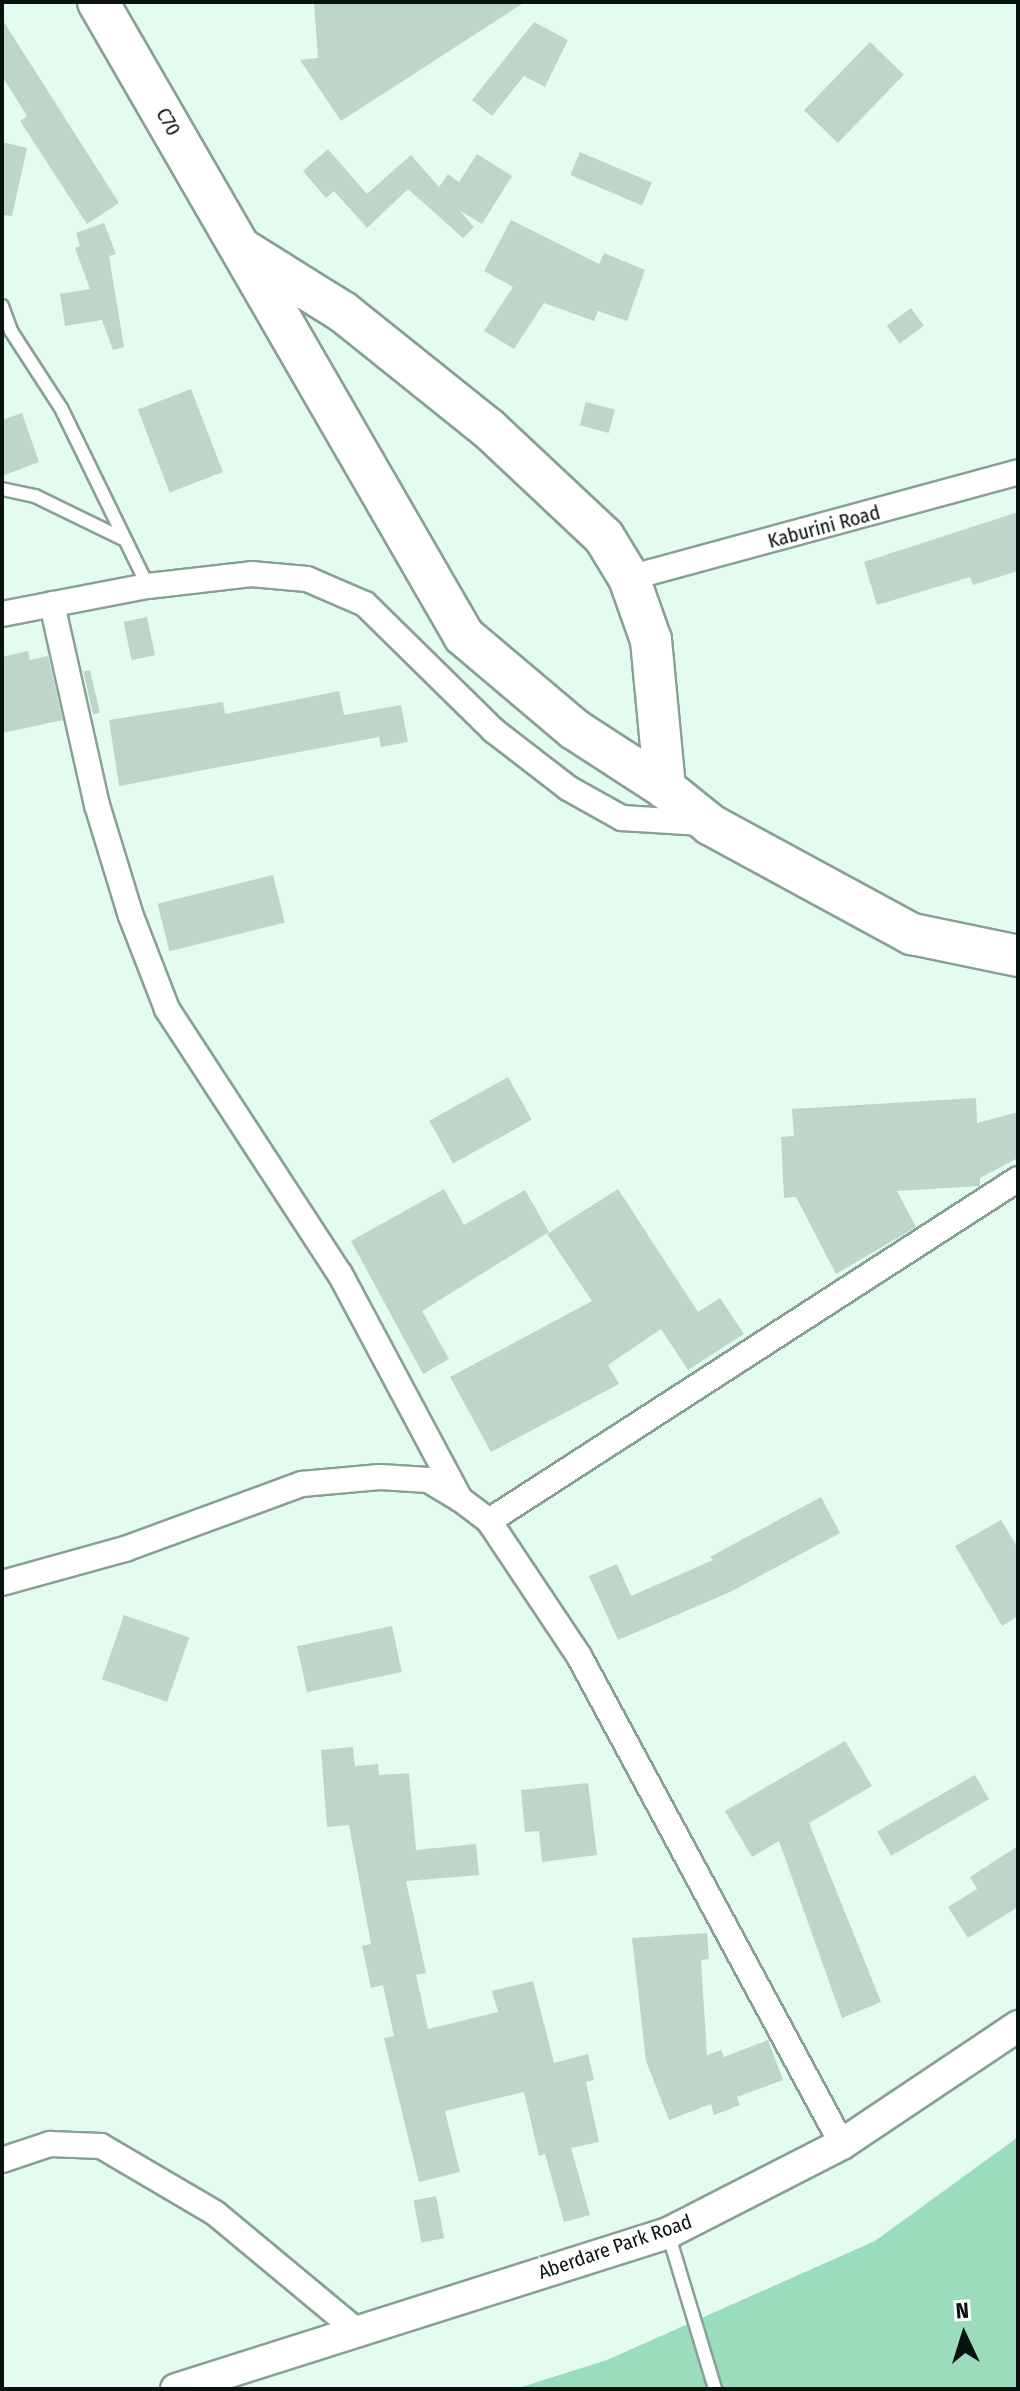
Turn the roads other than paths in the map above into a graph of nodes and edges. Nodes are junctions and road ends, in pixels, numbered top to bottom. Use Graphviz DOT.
graph roads {
  1 [pos="98,2"];
  2 [pos="235,244"];
  3 [pos="2,306"];
  4 [pos="1018,472"];
  5 [pos="2,489"];
  6 [pos="123,539"];
  7 [pos="629,578"];
  8 [pos="148,586"];
  9 [pos="52,604"];
  10 [pos="2,614"];
  11 [pos="665,788"];
  12 [pos="711,825"];
  13 [pos="1018,956"];
  14 [pos="1018,1179"];
  15 [pos="460,1499"];
  16 [pos="489,1521"];
  17 [pos="2,1583"];
  18 [pos="1018,2026"];
  19 [pos="842,2144"];
  20 [pos="2,2160"];
  21 [pos="668,2233"];
  22 [pos="357,2331"];
  23 [pos="176,2389"];
  24 [pos="715,2389"];
  1 -- 2 [label="highway, C70"];
  2 -- 7 [label="highway"];
  2 -- 11 [label="highway, C70"];
  3 -- 6 [label="lane"];
  4 -- 7 [label="street, Kaburini Road"];
  5 -- 6 [label="lane"];
  6 -- 8 [label="lane"];
  7 -- 11 [label="highway"];
  8 -- 9 [label="street"];
  8 -- 12 [label="street"];
  9 -- 10 [label="street"];
  9 -- 15 [label="street"];
  11 -- 12 [label="highway, C70"];
  12 -- 13 [label="highway, C70"];
  14 -- 16 [label="street"];
  15 -- 16 [label="street"];
  15 -- 17 [label="street"];
  16 -- 19 [label="street"];
  18 -- 19 [label="street, Aberdare Park Road"];
  19 -- 21 [label="street, Aberdare Park Road"];
  20 -- 22 [label="street"];
  21 -- 22 [label="street, Aberdare Park Road"];
  21 -- 24 [label="lane"];
  22 -- 23 [label="street, Aberdare Park Road"];
}
